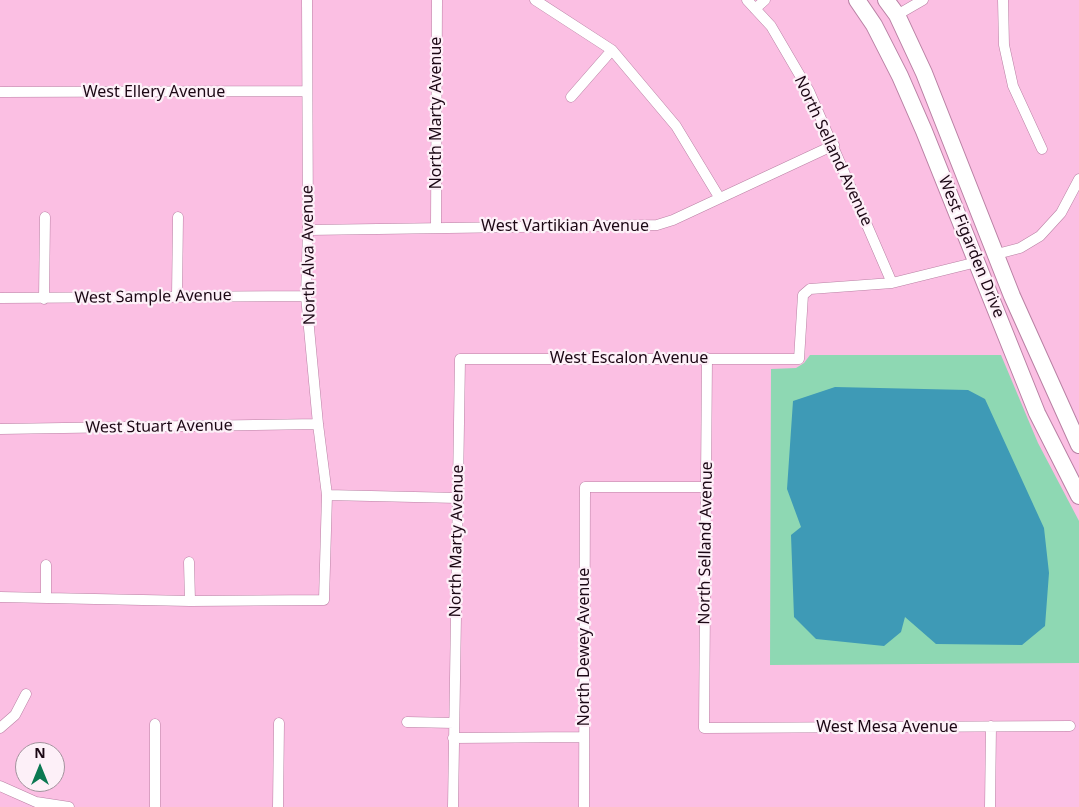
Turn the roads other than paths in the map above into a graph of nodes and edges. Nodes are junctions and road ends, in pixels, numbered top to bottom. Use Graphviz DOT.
graph roads {
  1 [pos="307,0"];
  2 [pos="437,0"];
  3 [pos="535,0"];
  4 [pos="747,0"];
  5 [pos="765,0"];
  6 [pos="857,0"];
  7 [pos="886,0"];
  8 [pos="923,0"];
  9 [pos="1004,0"];
  10 [pos="755,9"];
  11 [pos="897,15"];
  12 [pos="612,50"];
  13 [pos="307,91"];
  14 [pos="0,92"];
  15 [pos="571,97"];
  16 [pos="834,144"];
  17 [pos="1042,149"];
  18 [pos="1079,179"];
  19 [pos="720,197"];
  20 [pos="45,217"];
  21 [pos="178,217"];
  22 [pos="436,227"];
  23 [pos="962,227"];
  24 [pos="308,230"];
  25 [pos="997,254"];
  26 [pos="977,262"];
  27 [pos="892,283"];
  28 [pos="177,296"];
  29 [pos="306,296"];
  30 [pos="1012,296"];
  31 [pos="0,298"];
  32 [pos="44,299"];
  33 [pos="707,358"];
  34 [pos="460,359"];
  35 [pos="318,424"];
  36 [pos="0,429"];
  37 [pos="1079,445"];
  38 [pos="706,487"];
  39 [pos="327,495"];
  40 [pos="1079,496"];
  41 [pos="458,498"];
  42 [pos="189,562"];
  43 [pos="46,566"];
  44 [pos="0,597"];
  45 [pos="46,597"];
  46 [pos="190,600"];
  47 [pos="26,694"];
  48 [pos="407,722"];
  49 [pos="278,723"];
  50 [pos="454,723"];
  51 [pos="155,724"];
  52 [pos="991,726"];
  53 [pos="1070,726"];
  54 [pos="0,728"];
  55 [pos="704,728"];
  56 [pos="583,736"];
  57 [pos="453,738"];
  58 [pos="0,786"];
  59 [pos="36,805"];
  60 [pos="69,807"];
  61 [pos="155,807"];
  62 [pos="278,807"];
  63 [pos="453,807"];
  64 [pos="584,807"];
  65 [pos="990,807"];
  1 -- 13 [label="street, North Alva Avenue"];
  2 -- 22 [label="street, North Marty Avenue"];
  3 -- 12 [label="street"];
  4 -- 10 [label="street, North Selland Avenue"];
  5 -- 10 [label="street"];
  6 -- 23 [label="main road, West Figarden Drive"];
  7 -- 11 [label="main road, West Figarden Drive"];
  8 -- 11 [label="street"];
  9 -- 17 [label="street"];
  10 -- 16 [label="street, North Selland Avenue"];
  11 -- 25 [label="main road, West Figarden Drive"];
  12 -- 15 [label="street"];
  12 -- 19 [label="street"];
  13 -- 14 [label="street, West Ellery Avenue"];
  13 -- 24 [label="street, North Alva Avenue"];
  16 -- 19 [label="street, West Vartikian Avenue"];
  16 -- 27 [label="street, North Selland Avenue"];
  18 -- 25 [label="street"];
  19 -- 22 [label="street, West Vartikian Avenue"];
  20 -- 32 [label="street"];
  21 -- 28 [label="street"];
  22 -- 24 [label="street, West Vartikian Avenue"];
  23 -- 25 [label="main road"];
  23 -- 26 [label="main road, West Figarden Drive"];
  24 -- 29 [label="street, North Alva Avenue"];
  25 -- 30 [label="main road, West Figarden Drive"];
  26 -- 27 [label="street"];
  26 -- 30 [label="main road"];
  26 -- 40 [label="main road, West Figarden Drive"];
  27 -- 33 [label="street, West Escalon Avenue"];
  28 -- 29 [label="street, West Sample Avenue"];
  28 -- 32 [label="street, West Sample Avenue"];
  29 -- 35 [label="street, North Alva Avenue"];
  30 -- 37 [label="main road, West Figarden Drive"];
  31 -- 32 [label="street, West Sample Avenue"];
  33 -- 34 [label="street, West Escalon Avenue"];
  33 -- 38 [label="street, North Selland Avenue"];
  34 -- 41 [label="street, North Marty Avenue"];
  35 -- 36 [label="street, West Stuart Avenue"];
  35 -- 39 [label="street, North Alva Avenue"];
  38 -- 55 [label="street, North Selland Avenue"];
  38 -- 56 [label="street, North Dewey Avenue"];
  39 -- 41 [label="street"];
  39 -- 46 [label="street, North Alva Avenue"];
  41 -- 50 [label="street, North Marty Avenue"];
  42 -- 46 [label="street"];
  43 -- 45 [label="street"];
  44 -- 45 [label="street"];
  45 -- 46 [label="street"];
  47 -- 54 [label="street"];
  48 -- 50 [label="street"];
  49 -- 62 [label="street"];
  50 -- 57 [label="street, North Marty Avenue"];
  51 -- 61 [label="street"];
  52 -- 53 [label="street, West Mesa Avenue"];
  52 -- 55 [label="street, West Mesa Avenue"];
  52 -- 65 [label="street"];
  56 -- 57 [label="street"];
  56 -- 64 [label="street, North Dewey Avenue"];
  57 -- 63 [label="street, North Marty Avenue"];
  58 -- 59 [label="street"];
  59 -- 60 [label="street"];
}
